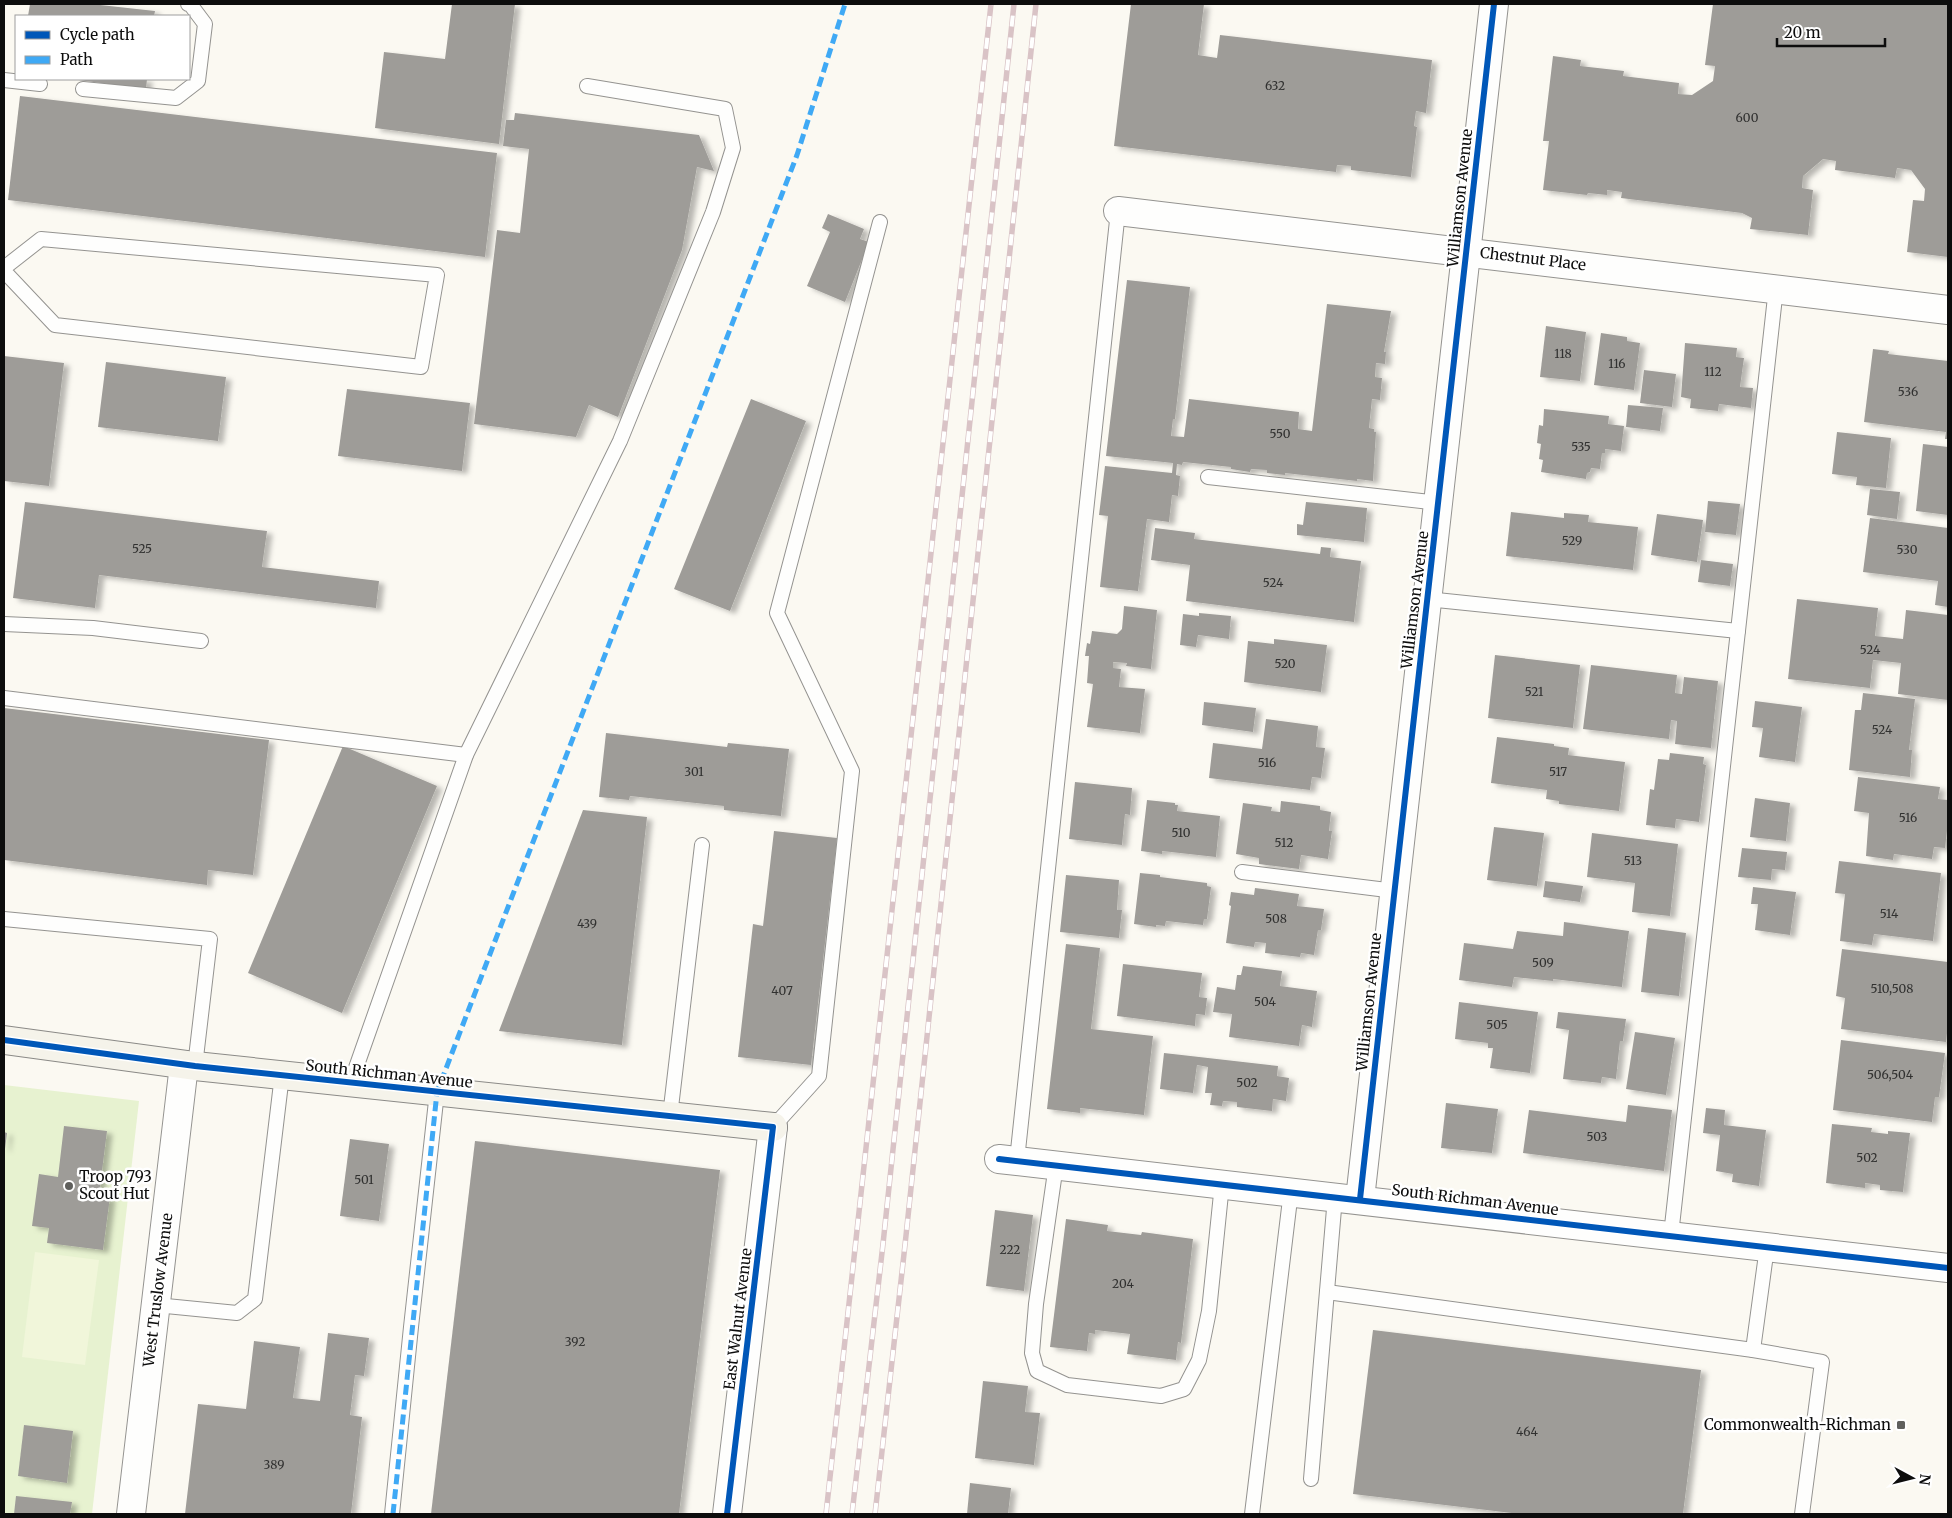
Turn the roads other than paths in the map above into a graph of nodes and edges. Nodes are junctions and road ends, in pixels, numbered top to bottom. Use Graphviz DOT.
graph roads {
  1 [pos="189,4"];
  2 [pos="1494,4"];
  3 [pos="4,80"];
  4 [pos="40,84"];
  5 [pos="587,86"];
  6 [pos="83,89"];
  7 [pos="1118,211"];
  8 [pos="880,222"];
  9 [pos="1467,251"];
  10 [pos="4,269"];
  11 [pos="1776,288"];
  12 [pos="1948,310"];
  13 [pos="1208,477"];
  14 [pos="1439,503"];
  15 [pos="1428,599"];
  16 [pos="4,624"];
  17 [pos="1738,631"];
  18 [pos="201,641"];
  19 [pos="4,698"];
  20 [pos="466,755"];
  21 [pos="702,845"];
  22 [pos="1242,872"];
  23 [pos="1395,891"];
  24 [pos="4,919"];
  25 [pos="4,1040"];
  26 [pos="190,1065"];
  27 [pos="282,1075"];
  28 [pos="351,1082"];
  29 [pos="437,1092"];
  30 [pos="670,1116"];
  31 [pos="773,1126"];
  32 [pos="1008,1160"];
  33 [pos="1056,1165"];
  34 [pos="1222,1184"];
  35 [pos="1291,1191"];
  36 [pos="1347,1198"];
  37 [pos="1671,1235"];
  38 [pos="1766,1246"];
  39 [pos="1948,1268"];
  40 [pos="1327,1292"];
  41 [pos="156,1305"];
  42 [pos="1753,1350"];
  43 [pos="1311,1479"];
  44 [pos="131,1514"];
  45 [pos="392,1514"];
  46 [pos="727,1514"];
  47 [pos="1252,1514"];
  48 [pos="1802,1514"];
  1 -- 6 [label="lane"];
  2 -- 9 [label="street, Williamson Avenue"];
  3 -- 4 [label="lane"];
  5 -- 20 [label="lane"];
  7 -- 9 [label="street, Chestnut Place"];
  7 -- 32 [label="lane"];
  8 -- 31 [label="lane"];
  9 -- 11 [label="street, Chestnut Place"];
  9 -- 14 [label="street, Williamson Avenue"];
  10 -- 10 [label="lane"];
  11 -- 12 [label="street, Chestnut Place"];
  11 -- 17 [label="lane"];
  13 -- 14 [label="lane"];
  14 -- 15 [label="street, Williamson Avenue"];
  15 -- 17 [label="lane"];
  15 -- 23 [label="street, Williamson Avenue"];
  16 -- 18 [label="lane"];
  17 -- 37 [label="lane"];
  19 -- 20 [label="lane"];
  20 -- 28 [label="lane"];
  21 -- 30 [label="lane"];
  22 -- 23 [label="lane"];
  23 -- 36 [label="street, Williamson Avenue"];
  24 -- 26 [label="lane"];
  25 -- 26 [label="street, South Richman Avenue"];
  26 -- 27 [label="street, South Richman Avenue"];
  26 -- 41 [label="street, West Truslow Avenue"];
  27 -- 28 [label="street, South Richman Avenue"];
  27 -- 41 [label="lane"];
  28 -- 29 [label="street, South Richman Avenue"];
  29 -- 30 [label="street, South Richman Avenue"];
  29 -- 45 [label="lane"];
  30 -- 31 [label="street, South Richman Avenue"];
  31 -- 46 [label="street, East Walnut Avenue"];
  32 -- 33 [label="street, South Richman Avenue"];
  33 -- 34 [label="street, South Richman Avenue"];
  33 -- 34 [label="lane"];
  34 -- 35 [label="street, South Richman Avenue"];
  35 -- 36 [label="street, South Richman Avenue"];
  35 -- 47 [label="lane"];
  36 -- 37 [label="street, South Richman Avenue"];
  36 -- 40 [label="lane"];
  37 -- 38 [label="street, South Richman Avenue"];
  38 -- 39 [label="street, South Richman Avenue"];
  38 -- 42 [label="lane"];
  40 -- 42 [label="lane"];
  40 -- 43 [label="lane"];
  41 -- 44 [label="street, West Truslow Avenue"];
  42 -- 48 [label="lane"];
}
